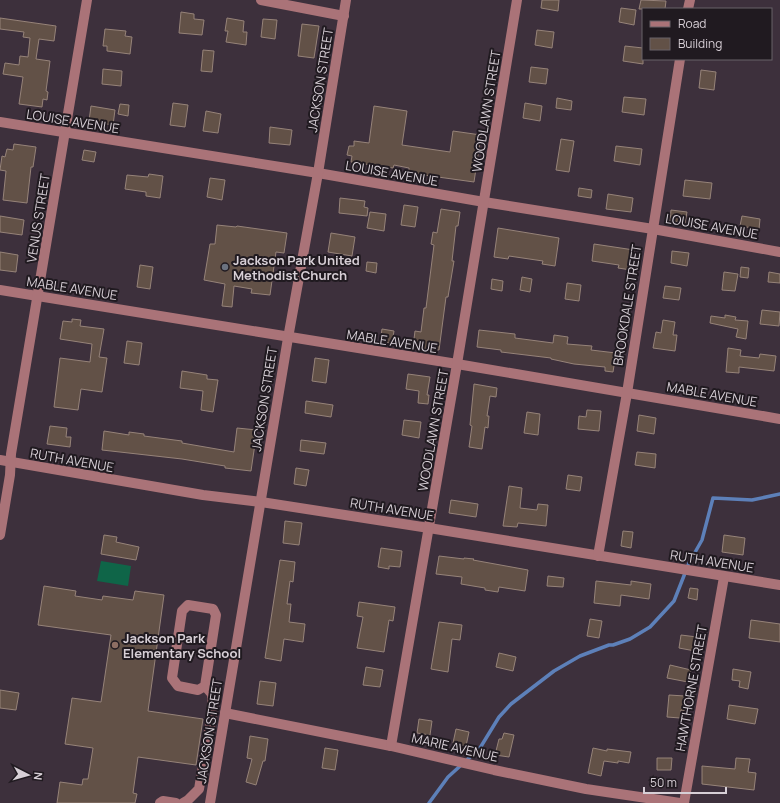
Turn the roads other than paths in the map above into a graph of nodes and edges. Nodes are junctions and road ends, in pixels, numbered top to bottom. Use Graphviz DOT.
graph roads {
  1 [pos="87,0"];
  2 [pos="261,0"];
  3 [pos="346,0"];
  4 [pos="517,0"];
  5 [pos="344,16"];
  6 [pos="680,60"];
  7 [pos="0,122"];
  8 [pos="65,133"];
  9 [pos="318,173"];
  10 [pos="484,202"];
  11 [pos="653,229"];
  12 [pos="780,252"];
  13 [pos="0,290"];
  14 [pos="38,296"];
  15 [pos="288,338"];
  16 [pos="457,364"];
  17 [pos="627,393"];
  18 [pos="780,419"];
  19 [pos="0,460"];
  20 [pos="10,462"];
  21 [pos="260,502"];
  22 [pos="429,528"];
  23 [pos="0,535"];
  24 [pos="598,556"];
  25 [pos="724,577"];
  26 [pos="780,585"];
  27 [pos="205,686"];
  28 [pos="212,694"];
  29 [pos="228,694"];
  30 [pos="224,713"];
  31 [pos="391,746"];
  32 [pos="160,803"];
  33 [pos="176,803"];
  34 [pos="183,803"];
  35 [pos="210,803"];
  36 [pos="680,803"];
  37 [pos="684,803"];
  1 -- 8 [label="street, VENUS STREET"];
  2 -- 5 [label="street"];
  3 -- 5 [label="street, JACKSON STREET"];
  4 -- 10 [label="street, WOODLAWN STREET"];
  5 -- 9 [label="street, JACKSON STREET"];
  6 -- 11 [label="street, BROOKDALE STREET"];
  7 -- 8 [label="street, LOUISE AVENUE"];
  8 -- 9 [label="street, LOUISE AVENUE"];
  8 -- 14 [label="street, VENUS STREET"];
  9 -- 10 [label="street, LOUISE AVENUE"];
  9 -- 15 [label="street, JACKSON STREET"];
  10 -- 11 [label="street, LOUISE AVENUE"];
  10 -- 16 [label="street, WOODLAWN STREET"];
  11 -- 12 [label="street, LOUISE AVENUE"];
  11 -- 17 [label="street, BROOKDALE STREET"];
  13 -- 14 [label="street, MABLE AVENUE"];
  14 -- 15 [label="street, MABLE AVENUE"];
  14 -- 20 [label="street, VENUS STREET"];
  15 -- 16 [label="street, MABLE AVENUE"];
  15 -- 21 [label="street, JACKSON STREET"];
  16 -- 17 [label="street, MABLE AVENUE"];
  16 -- 22 [label="street, WOODLAWN STREET"];
  17 -- 18 [label="street, MABLE AVENUE"];
  17 -- 24 [label="street, BROOKDALE STREET"];
  19 -- 20 [label="street, RUTH AVENUE"];
  20 -- 21 [label="street, RUTH AVENUE"];
  20 -- 23 [label="street, VENUS STREET"];
  21 -- 22 [label="street, RUTH AVENUE"];
  21 -- 29 [label="street, JACKSON STREET"];
  22 -- 24 [label="street, RUTH AVENUE"];
  22 -- 31 [label="street, WOODLAWN STREET"];
  24 -- 25 [label="street, RUTH AVENUE"];
  25 -- 26 [label="street, RUTH AVENUE"];
  25 -- 37 [label="street, HAWTHORNE STREET"];
  27 -- 27 [label="street"];
  27 -- 28 [label="street"];
  28 -- 29 [label="street"];
  28 -- 34 [label="street"];
  29 -- 30 [label="street, JACKSON STREET"];
  30 -- 31 [label="street, MARIE AVENUE"];
  30 -- 35 [label="street, JACKSON STREET"];
  31 -- 36 [label="street, MARIE AVENUE"];
  32 -- 33 [label="street"];
}
